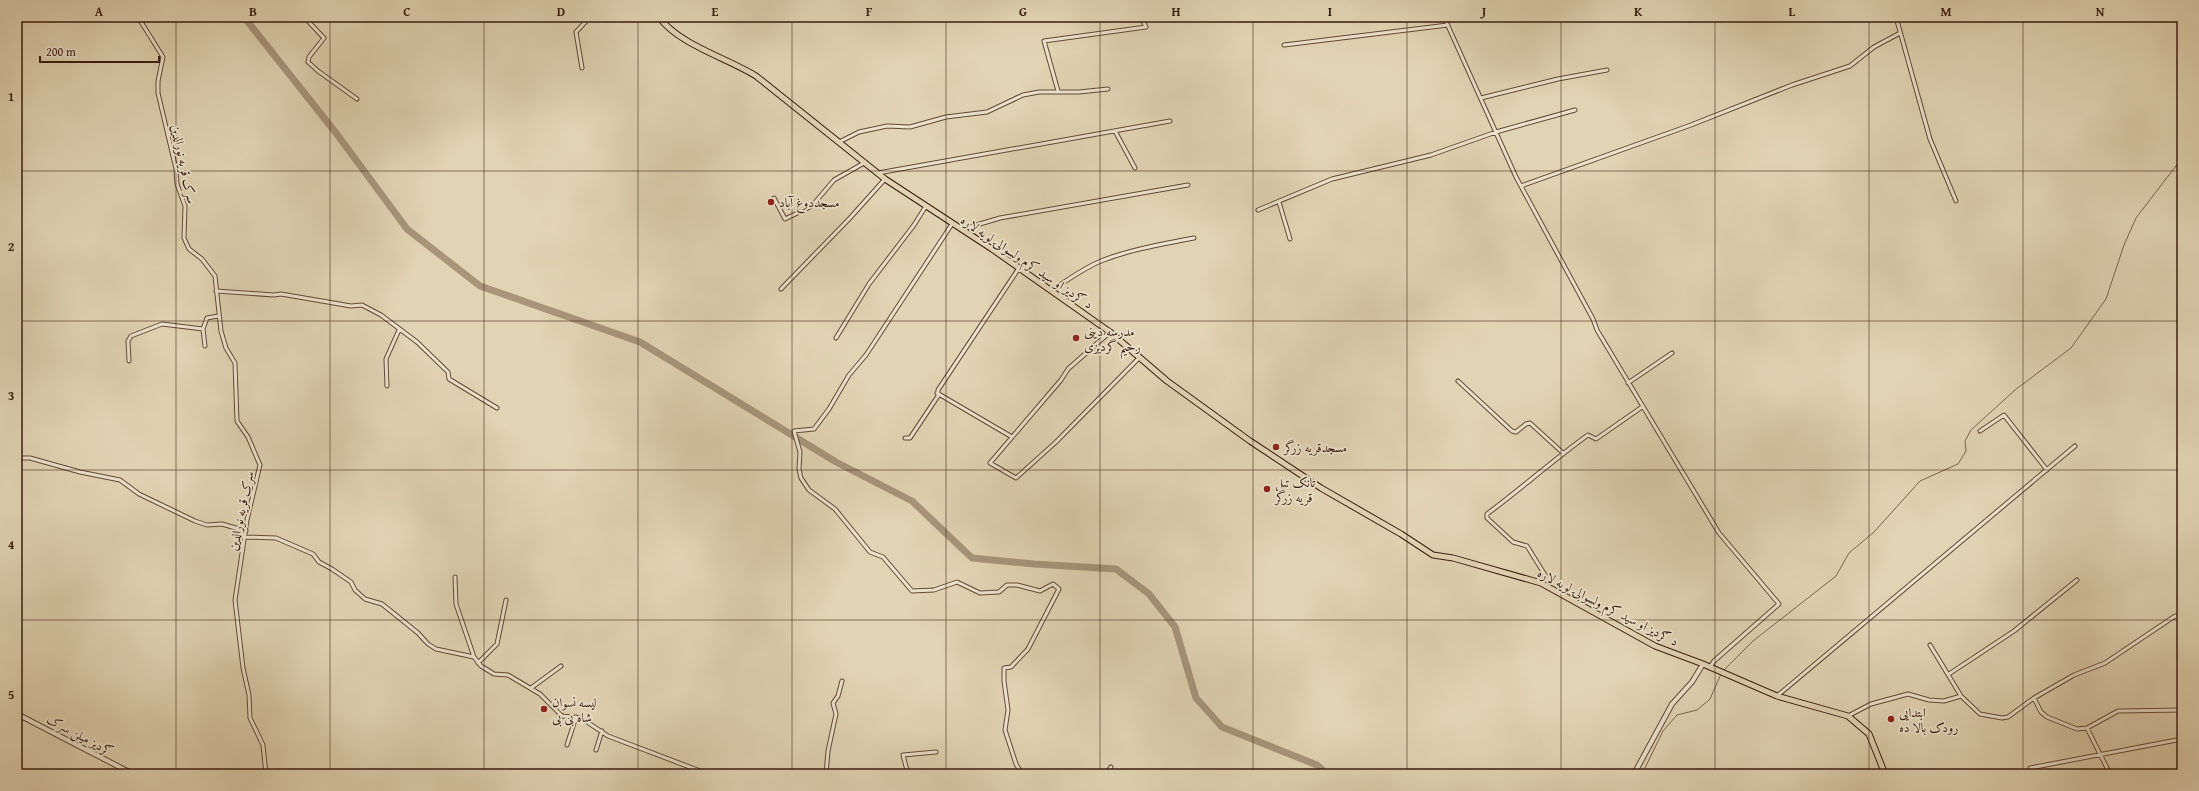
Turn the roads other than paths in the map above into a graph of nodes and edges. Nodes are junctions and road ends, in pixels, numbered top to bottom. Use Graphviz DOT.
graph roads {
  1 [pos="138,17"];
  2 [pos="298,17"];
  3 [pos="590,17"];
  4 [pos="659,17"];
  5 [pos="1140,17"];
  6 [pos="1444,17"];
  7 [pos="1896,17"];
  8 [pos="1448,25"];
  9 [pos="1900,33"];
  10 [pos="1284,45"];
  11 [pos="582,68"];
  12 [pos="1607,70"];
  13 [pos="1108,89"];
  14 [pos="1058,91"];
  15 [pos="1481,98"];
  16 [pos="356,99"];
  17 [pos="1575,110"];
  18 [pos="1170,121"];
  19 [pos="1115,131"];
  20 [pos="1496,132"];
  21 [pos="839,142"];
  22 [pos="864,163"];
  23 [pos="1135,168"];
  24 [pos="877,173"];
  25 [pos="885,179"];
  26 [pos="1188,185"];
  27 [pos="1521,186"];
  28 [pos="774,198"];
  29 [pos="1956,201"];
  30 [pos="1280,202"];
  31 [pos="926,206"];
  32 [pos="1258,210"];
  33 [pos="952,224"];
  34 [pos="962,230"];
  35 [pos="1194,238"];
  36 [pos="1290,239"];
  37 [pos="1019,268"];
  38 [pos="781,289"];
  39 [pos="216,291"];
  40 [pos="1051,291"];
  41 [pos="218,316"];
  42 [pos="203,329"];
  43 [pos="399,330"];
  44 [pos="1110,332"];
  45 [pos="836,338"];
  46 [pos="205,346"];
  47 [pos="1672,353"];
  48 [pos="1140,357"];
  49 [pos="128,361"];
  50 [pos="1458,381"];
  51 [pos="1628,383"];
  52 [pos="387,386"];
  53 [pos="937,393"];
  54 [pos="1642,407"];
  55 [pos="497,408"];
  56 [pos="1980,431"];
  57 [pos="1012,437"];
  58 [pos="904,438"];
  59 [pos="2075,446"];
  60 [pos="1562,453"];
  61 [pos="17,458"];
  62 [pos="2047,470"];
  63 [pos="246,531"];
  64 [pos="245,537"];
  65 [pos="455,577"];
  66 [pos="2078,580"];
  67 [pos="1540,583"];
  68 [pos="506,600"];
  69 [pos="2182,621"];
  70 [pos="1930,646"];
  71 [pos="474,657"];
  72 [pos="478,663"];
  73 [pos="1703,664"];
  74 [pos="562,666"];
  75 [pos="1710,667"];
  76 [pos="1949,674"];
  77 [pos="842,681"];
  78 [pos="531,688"];
  79 [pos="1777,696"];
  80 [pos="1961,696"];
  81 [pos="2034,698"];
  82 [pos="2182,710"];
  83 [pos="17,714"];
  84 [pos="1848,716"];
  85 [pos="576,717"];
  86 [pos="2087,728"];
  87 [pos="602,731"];
  88 [pos="2182,740"];
  89 [pos="566,745"];
  90 [pos="596,750"];
  91 [pos="936,752"];
  92 [pos="2100,755"];
  93 [pos="1111,767"];
  94 [pos="2030,768"];
  95 [pos="133,774"];
  96 [pos="266,774"];
  97 [pos="708,774"];
  98 [pos="826,774"];
  99 [pos="908,774"];
  100 [pos="1022,774"];
  101 [pos="1106,774"];
  102 [pos="1634,774"];
  103 [pos="1886,774"];
  104 [pos="2110,774"];
  1 -- 39 [label="street, سرک قریه نورالدین"];
  2 -- 16 [label="street"];
  3 -- 11 [label="street"];
  4 -- 21 [label="highway, د ګردیز او سید کرم ولسوالۍ لویه لاره"];
  5 -- 14 [label="street"];
  6 -- 8 [label="street"];
  7 -- 9 [label="street"];
  8 -- 10 [label="street"];
  8 -- 15 [label="street"];
  9 -- 27 [label="street"];
  9 -- 29 [label="street"];
  12 -- 15 [label="street"];
  13 -- 14 [label="street"];
  14 -- 21 [label="street"];
  15 -- 20 [label="street"];
  17 -- 20 [label="street"];
  18 -- 19 [label="street"];
  19 -- 23 [label="street"];
  19 -- 24 [label="street"];
  20 -- 27 [label="street"];
  20 -- 30 [label="street"];
  21 -- 22 [label="highway, د ګردیز او سید کرم ولسوالۍ لویه لاره"];
  22 -- 24 [label="highway, د ګردیز او سید کرم ولسوالۍ لویه لاره"];
  22 -- 28 [label="street"];
  24 -- 25 [label="highway, د ګردیز او سید کرم ولسوالۍ لویه لاره"];
  25 -- 31 [label="highway, د ګردیز او سید کرم ولسوالۍ لویه لاره"];
  25 -- 38 [label="street"];
  26 -- 34 [label="street"];
  27 -- 51 [label="street"];
  30 -- 32 [label="street"];
  30 -- 36 [label="street"];
  31 -- 33 [label="highway, د ګردیز او سید کرم ولسوالۍ لویه لاره"];
  31 -- 45 [label="street"];
  33 -- 34 [label="highway, د ګردیز او سید کرم ولسوالۍ لویه لاره"];
  33 -- 100 [label="street"];
  34 -- 37 [label="highway, د ګردیز او سید کرم ولسوالۍ لویه لاره"];
  35 -- 40 [label="street"];
  37 -- 40 [label="highway, د ګردیز او سید کرم ولسوالۍ لویه لاره"];
  37 -- 53 [label="street"];
  39 -- 41 [label="street, سرک قریه نورالدین"];
  39 -- 43 [label="street"];
  40 -- 44 [label="highway, د ګردیز او سید کرم ولسوالۍ لویه لاره"];
  41 -- 42 [label="street"];
  41 -- 63 [label="street, سرک قریه نورالدین"];
  42 -- 46 [label="street"];
  42 -- 49 [label="street"];
  43 -- 52 [label="street"];
  43 -- 55 [label="street"];
  44 -- 48 [label="highway, د ګردیز او سید کرم ولسوالۍ لویه لاره"];
  44 -- 57 [label="street"];
  47 -- 51 [label="street"];
  48 -- 57 [label="street"];
  48 -- 67 [label="highway, د ګردیز او سید کرم ولسوالۍ لویه لاره"];
  50 -- 60 [label="street"];
  51 -- 54 [label="street"];
  53 -- 57 [label="street"];
  53 -- 58 [label="street"];
  54 -- 60 [label="street"];
  54 -- 75 [label="street"];
  56 -- 62 [label="street"];
  59 -- 62 [label="street"];
  60 -- 67 [label="street"];
  61 -- 63 [label="street"];
  62 -- 79 [label="street"];
  63 -- 64 [label="street, سرک قریه نورالدین"];
  64 -- 71 [label="street"];
  64 -- 96 [label="street, سرک قریه نورالدین"];
  65 -- 71 [label="street"];
  66 -- 76 [label="street"];
  67 -- 73 [label="highway, د ګردیز او سید کرم ولسوالۍ لویه لاره"];
  68 -- 72 [label="street"];
  69 -- 81 [label="street"];
  70 -- 76 [label="street"];
  71 -- 72 [label="street"];
  72 -- 78 [label="street"];
  73 -- 75 [label="highway, د ګردیز او سید کرم ولسوالۍ لویه لاره"];
  73 -- 102 [label="street"];
  74 -- 78 [label="street"];
  75 -- 79 [label="highway, د ګردیز او سید کرم ولسوالۍ لویه لاره"];
  76 -- 80 [label="street"];
  77 -- 98 [label="street"];
  78 -- 85 [label="street"];
  79 -- 84 [label="highway, د ګردیز او سید کرم ولسوالۍ لویه لاره"];
  80 -- 81 [label="street"];
  80 -- 84 [label="street"];
  81 -- 86 [label="street"];
  82 -- 86 [label="street"];
  83 -- 95 [label="street, ګردیز میلن سرک"];
  84 -- 103 [label="highway, د ګردیز او سید کرم ولسوالۍ لویه لاره"];
  85 -- 87 [label="street"];
  85 -- 89 [label="street"];
  86 -- 92 [label="street"];
  87 -- 90 [label="street"];
  87 -- 97 [label="street"];
  88 -- 92 [label="street"];
  91 -- 99 [label="street"];
  92 -- 94 [label="street"];
  92 -- 104 [label="street"];
  93 -- 101 [label="street"];
}
